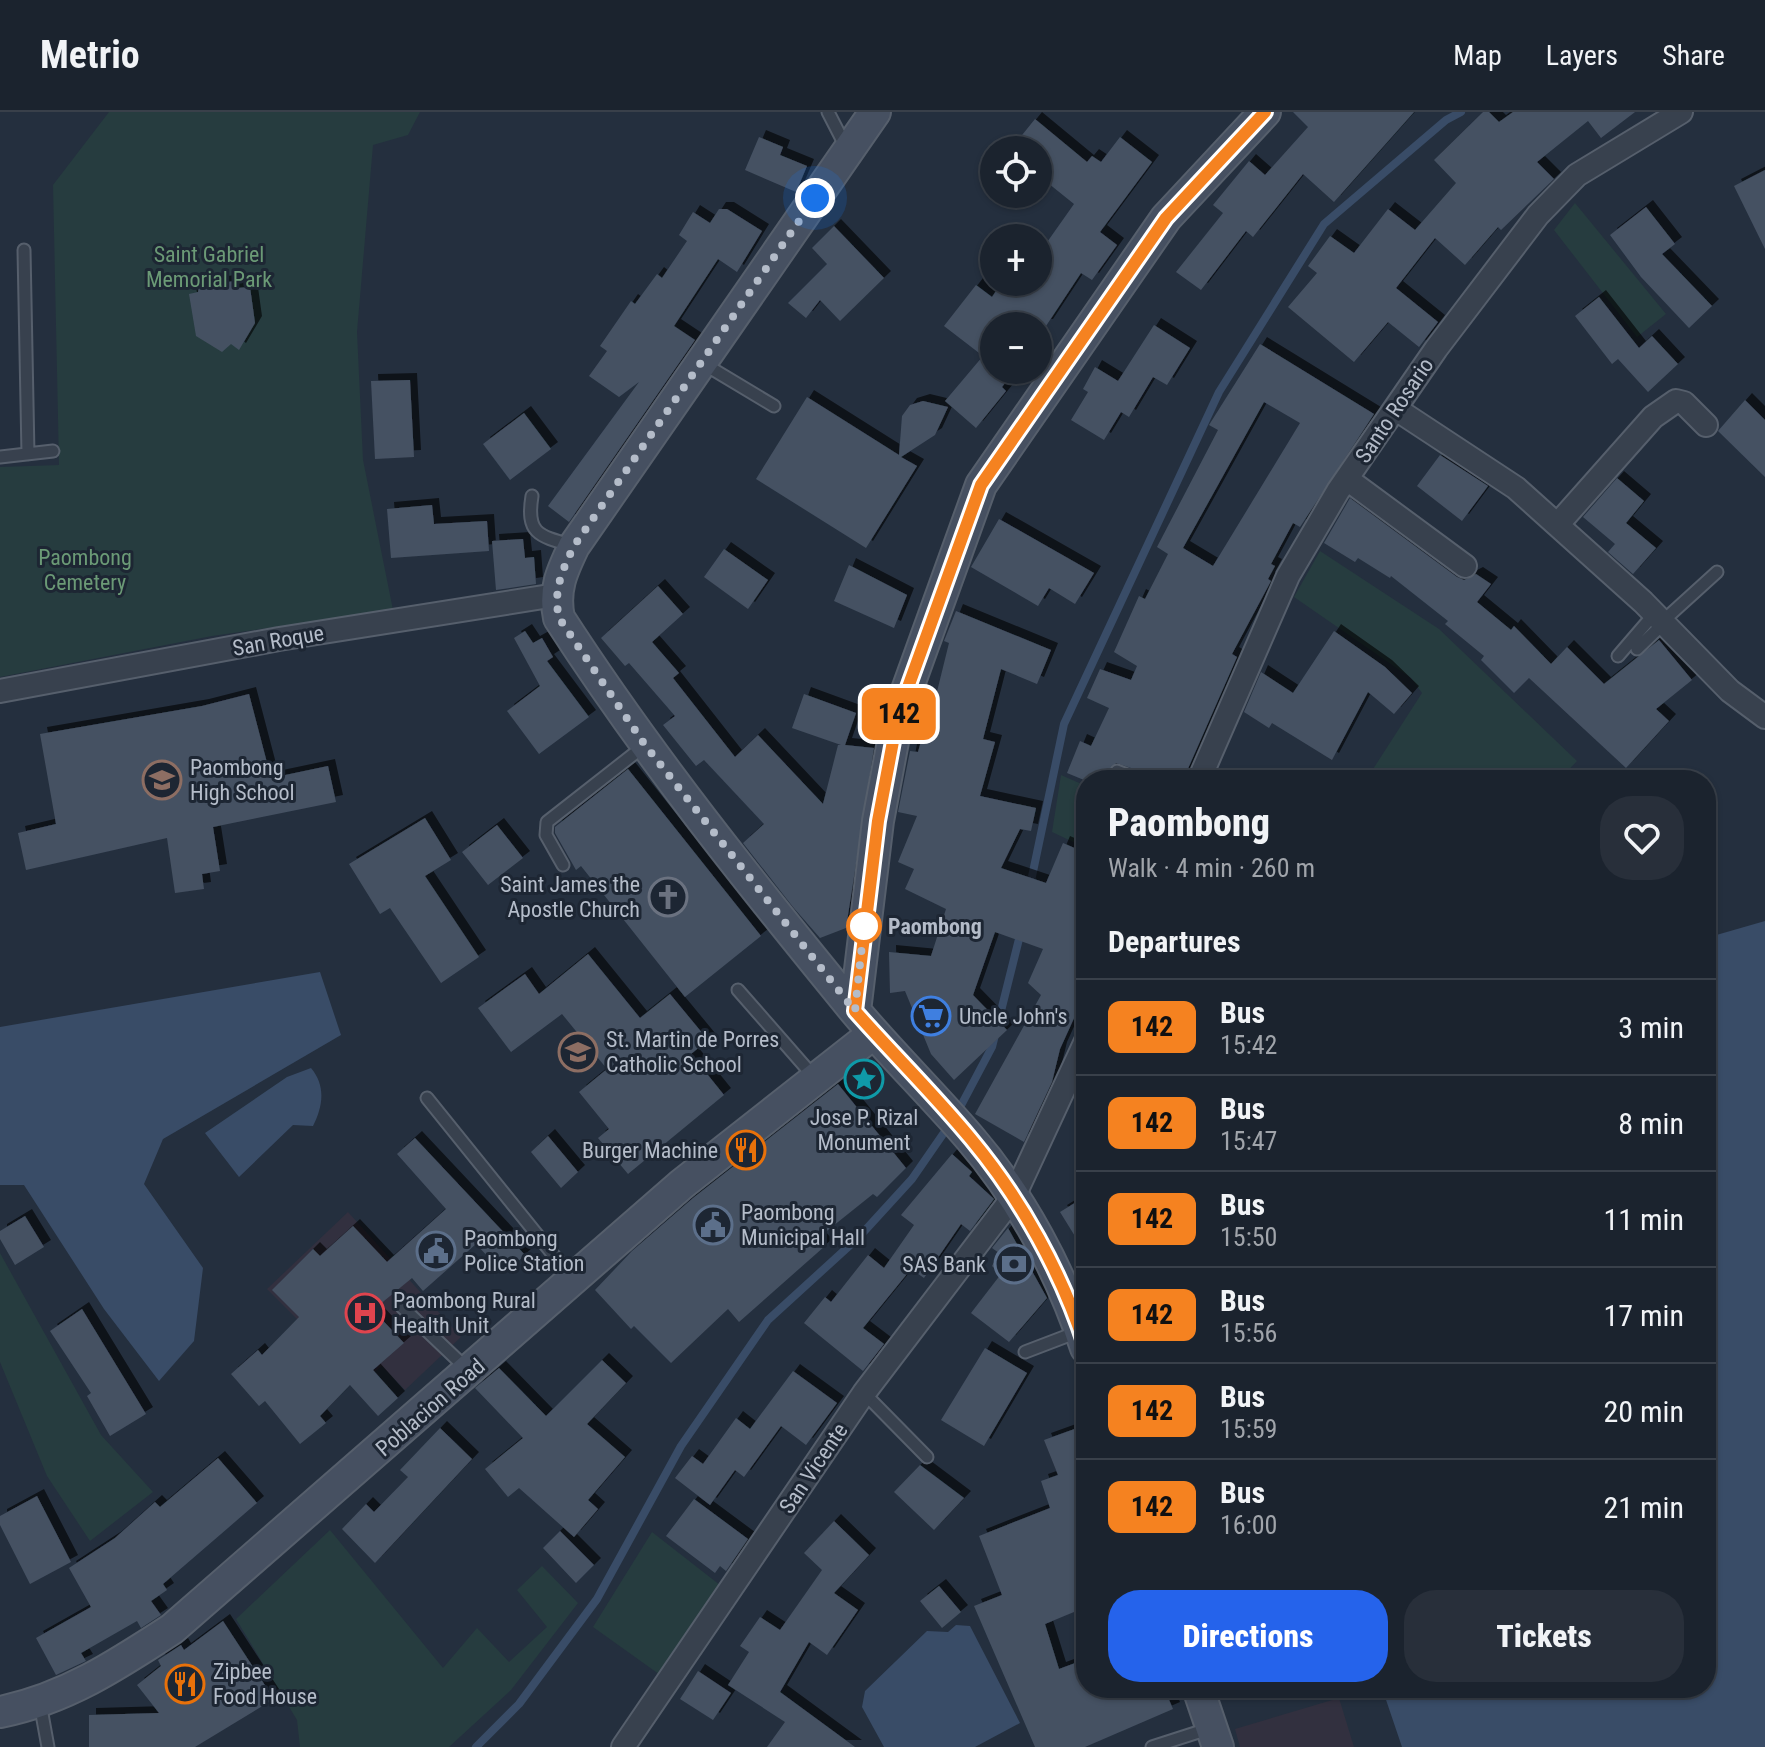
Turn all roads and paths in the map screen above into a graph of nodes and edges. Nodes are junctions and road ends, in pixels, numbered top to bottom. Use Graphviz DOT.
graph roads {
  1 [pos="828,112"];
  2 [pos="875,112"];
  3 [pos="1265,112"];
  4 [pos="1681,112"];
  5 [pos="848,151"];
  6 [pos="24,250"];
  7 [pos="700,361"];
  8 [pos="774,406"];
  9 [pos="1396,409"];
  10 [pos="1706,425"];
  11 [pos="53,451"];
  12 [pos="28,454"];
  13 [pos="0,457"];
  14 [pos="1347,479"];
  15 [pos="532,496"];
  16 [pos="1558,524"];
  17 [pos="574,546"];
  18 [pos="1465,566"];
  19 [pos="1717,572"];
  20 [pos="556,595"];
  21 [pos="1661,619"];
  22 [pos="1637,649"];
  23 [pos="1618,656"];
  24 [pos="0,691"];
  25 [pos="1765,717"];
  26 [pos="645,745"];
  27 [pos="1203,770"];
  28 [pos="563,865"];
  29 [pos="738,990"];
  30 [pos="865,1022"];
  31 [pos="1076,1063"];
  32 [pos="815,1079"];
  33 [pos="427,1098"];
  34 [pos="1014,1196"];
  35 [pos="575,1280"];
  36 [pos="402,1307"];
  37 [pos="1076,1319"];
  38 [pos="1076,1341"];
  39 [pos="1025,1352"];
  40 [pos="470,1372"];
  41 [pos="864,1393"];
  42 [pos="927,1457"];
  43 [pos="1201,1698"];
  44 [pos="40,1703"];
  45 [pos="0,1712"];
  46 [pos="1215,1737"];
  47 [pos="48,1747"];
  48 [pos="623,1747"];
  49 [pos="1152,1747"];
  1 -- 5 [label="lane"];
  2 -- 5 [label="main road"];
  3 -- 30 [label="main road"];
  4 -- 9 [label="street, Santo Rosario"];
  5 -- 7 [label="main road"];
  6 -- 12 [label="lane"];
  7 -- 8 [label="lane"];
  7 -- 17 [label="main road"];
  9 -- 14 [label="street, Santo Rosario"];
  9 -- 16 [label="street"];
  10 -- 16 [label="street"];
  11 -- 12 [label="lane"];
  12 -- 13 [label="lane"];
  14 -- 18 [label="street"];
  14 -- 27 [label="street, Santo Rosario"];
  15 -- 17 [label="lane"];
  16 -- 21 [label="street"];
  17 -- 20 [label="main road"];
  19 -- 21 [label="lane"];
  20 -- 24 [label="street, San Roque"];
  20 -- 26 [label="main road"];
  21 -- 22 [label="lane"];
  21 -- 23 [label="lane"];
  21 -- 25 [label="street"];
  26 -- 28 [label="lane"];
  26 -- 30 [label="main road"];
  29 -- 32 [label="lane"];
  30 -- 32 [label="main road, Poblacion Road"];
  30 -- 34 [label="main road"];
  31 -- 34 [label="street"];
  32 -- 35 [label="main road, Poblacion Road"];
  33 -- 35 [label="lane"];
  34 -- 37 [label="main road"];
  34 -- 41 [label="street, San Vicente"];
  35 -- 40 [label="main road, Poblacion Road"];
  36 -- 40 [label="lane"];
  38 -- 39 [label="lane"];
  40 -- 44 [label="main road, Poblacion Road"];
  41 -- 42 [label="lane"];
  41 -- 48 [label="street, San Vicente"];
  43 -- 46 [label="main road"];
  44 -- 45 [label="main road, Poblacion Road"];
  44 -- 47 [label="lane"];
  46 -- 49 [label="lane"];
}
